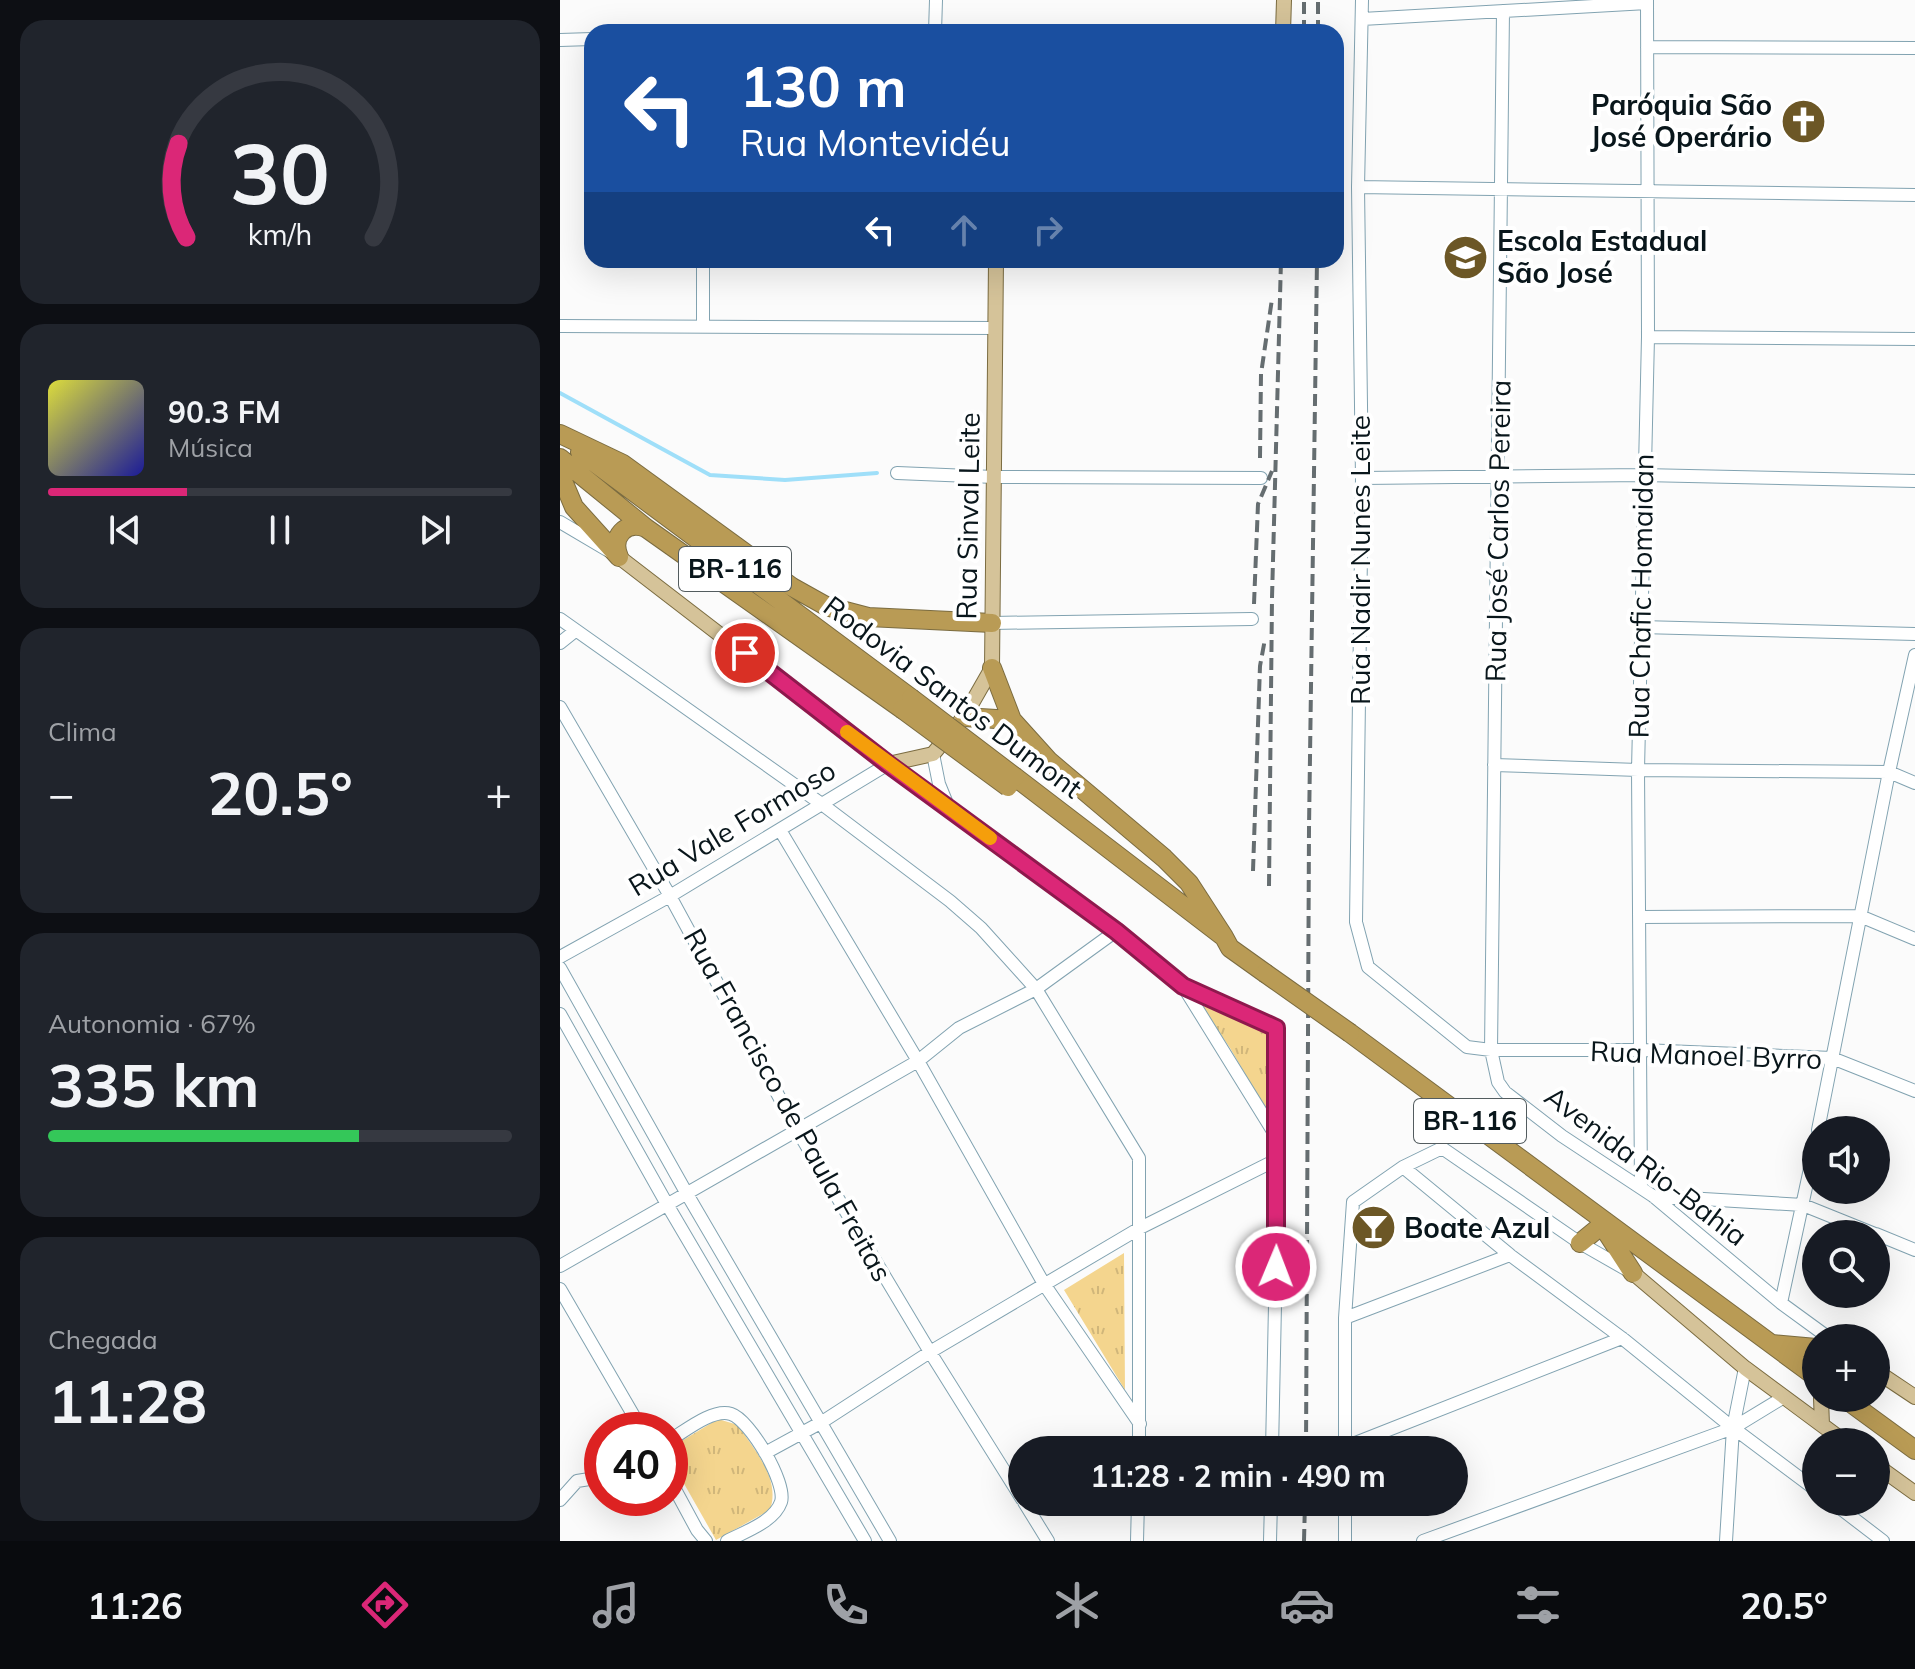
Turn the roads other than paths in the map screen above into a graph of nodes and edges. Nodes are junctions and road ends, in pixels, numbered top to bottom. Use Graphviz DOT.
graph roads {
  1 [pos="936,0"];
  2 [pos="1284,0"];
  3 [pos="1362,0"];
  4 [pos="1647,2"];
  5 [pos="1567,4"];
  6 [pos="1503,11"];
  7 [pos="1362,19"];
  8 [pos="935,24"];
  9 [pos="1283,24"];
  10 [pos="584,39"];
  11 [pos="560,40"];
  12 [pos="1647,47"];
  13 [pos="1915,48"];
  14 [pos="1358,187"];
  15 [pos="1501,188"];
  16 [pos="1648,189"];
  17 [pos="1915,195"];
  18 [pos="703,268"];
  19 [pos="996,268"];
  20 [pos="560,326"];
  21 [pos="703,327"];
  22 [pos="996,328"];
  23 [pos="1648,337"];
  24 [pos="1915,339"];
  25 [pos="560,436"];
  26 [pos="560,458"];
  27 [pos="897,473"];
  28 [pos="560,474"];
  29 [pos="1643,475"];
  30 [pos="994,477"];
  31 [pos="1261,478"];
  32 [pos="1362,478"];
  33 [pos="1499,478"];
  34 [pos="1915,481"];
  35 [pos="560,522"];
  36 [pos="646,528"];
  37 [pos="619,557"];
  38 [pos="560,619"];
  39 [pos="1252,619"];
  40 [pos="992,623"];
  41 [pos="1640,627"];
  42 [pos="575,631"];
  43 [pos="1915,634"];
  44 [pos="560,643"];
  45 [pos="1915,655"];
  46 [pos="992,668"];
  47 [pos="907,704"];
  48 [pos="560,707"];
  49 [pos="964,717"];
  50 [pos="1012,720"];
  51 [pos="933,754"];
  52 [pos="888,764"];
  53 [pos="1494,765"];
  54 [pos="1638,770"];
  55 [pos="1889,772"];
  56 [pos="1915,783"];
  57 [pos="823,805"];
  58 [pos="950,809"];
  59 [pos="780,830"];
  60 [pos="670,896"];
  61 [pos="1860,916"];
  62 [pos="1640,917"];
  63 [pos="1116,931"];
  64 [pos="1915,939"];
  65 [pos="1227,943"];
  66 [pos="560,957"];
  67 [pos="560,968"];
  68 [pos="1183,986"];
  69 [pos="1036,989"];
  70 [pos="560,1014"];
  71 [pos="1491,1050"];
  72 [pos="1642,1050"];
  73 [pos="1832,1058"];
  74 [pos="918,1061"];
  75 [pos="1915,1091"];
  76 [pos="1821,1116"];
  77 [pos="797,1130"];
  78 [pos="1277,1136"];
  79 [pos="1278,1159"];
  80 [pos="1403,1167"];
  81 [pos="1641,1188"];
  82 [pos="687,1194"];
  83 [pos="1653,1196"];
  84 [pos="1803,1205"];
  85 [pos="668,1206"];
  86 [pos="1596,1217"];
  87 [pos="1841,1220"];
  88 [pos="1140,1228"];
  89 [pos="1890,1240"];
  90 [pos="1580,1243"];
  91 [pos="1915,1250"];
  92 [pos="1510,1255"];
  93 [pos="560,1266"];
  94 [pos="1633,1273"];
  95 [pos="1044,1284"];
  96 [pos="560,1289"];
  97 [pos="1781,1303"];
  98 [pos="1345,1318"];
  99 [pos="1810,1324"];
  100 [pos="1622,1338"];
  101 [pos="1769,1343"];
  102 [pos="1802,1347"];
  103 [pos="930,1352"];
  104 [pos="1802,1367"];
  105 [pos="1745,1368"];
  106 [pos="1890,1380"];
  107 [pos="1915,1396"];
  108 [pos="1784,1397"];
  109 [pos="632,1412"];
  110 [pos="1822,1412"];
  111 [pos="1863,1412"];
  112 [pos="822,1422"];
  113 [pos="1140,1424"];
  114 [pos="1822,1425"];
  115 [pos="1733,1428"];
  116 [pos="1826,1428"];
  117 [pos="688,1430"];
  118 [pos="803,1433"];
  119 [pos="1140,1436"];
  120 [pos="1272,1436"];
  121 [pos="1345,1436"];
  122 [pos="1377,1436"];
  123 [pos="1915,1450"];
  124 [pos="765,1453"];
  125 [pos="1890,1475"];
  126 [pos="1008,1477"];
  127 [pos="584,1480"];
  128 [pos="1802,1480"];
  129 [pos="1915,1493"];
  130 [pos="560,1500"];
  131 [pos="688,1513"];
  132 [pos="1032,1516"];
  133 [pos="1138,1516"];
  134 [pos="1271,1516"];
  135 [pos="1345,1516"];
  136 [pos="1850,1516"];
  137 [pos="704,1540"];
  138 [pos="727,1541"];
  139 [pos="865,1541"];
  140 [pos="890,1541"];
  141 [pos="1048,1541"];
  142 [pos="1137,1541"];
  143 [pos="1270,1541"];
  144 [pos="1345,1541"];
  145 [pos="1423,1541"];
  146 [pos="1726,1541"];
  147 [pos="1883,1541"];
  1 -- 8 [label="street"];
  2 -- 9 [label="main road"];
  3 -- 7 [label="street, Rua Nadir Nunes Leite"];
  4 -- 5 [label="street"];
  4 -- 12 [label="street, Rua Chafic Homaidan"];
  5 -- 6 [label="street"];
  6 -- 7 [label="street"];
  6 -- 15 [label="street, Rua José Carlos Pereira"];
  7 -- 14 [label="street, Rua Nadir Nunes Leite"];
  10 -- 11 [label="street"];
  12 -- 13 [label="street"];
  12 -- 16 [label="street, Rua Chafic Homaidan"];
  14 -- 15 [label="street"];
  14 -- 32 [label="street, Rua Nadir Nunes Leite"];
  15 -- 16 [label="street"];
  15 -- 33 [label="street, Rua José Carlos Pereira"];
  16 -- 17 [label="street"];
  16 -- 23 [label="street, Rua Chafic Homaidan"];
  18 -- 21 [label="street"];
  19 -- 22 [label="main road, Rua Sinval Leite"];
  20 -- 21 [label="street"];
  21 -- 22 [label="street"];
  22 -- 30 [label="main road, Rua Sinval Leite"];
  23 -- 24 [label="street"];
  23 -- 29 [label="street, Rua Chafic Homaidan"];
  25 -- 40 [label="highway"];
  25 -- 47 [label="highway, Rodovia Santos Dumont / BR-116"];
  26 -- 36 [label="highway, Rodovia Santos Dumont / BR-116"];
  27 -- 30 [label="street"];
  28 -- 37 [label="highway"];
  29 -- 33 [label="street"];
  29 -- 34 [label="street"];
  29 -- 41 [label="street, Rua Chafic Homaidan"];
  30 -- 31 [label="street"];
  30 -- 40 [label="main road, Rua Sinval Leite"];
  32 -- 33 [label="street"];
  32 -- 71 [label="street, Rua Nadir Nunes Leite"];
  33 -- 53 [label="street, Rua José Carlos Pereira"];
  35 -- 37 [label="street"];
  36 -- 37 [label="highway"];
  36 -- 47 [label="highway, Rodovia Santos Dumont / BR-116"];
  37 -- 52 [label="main road"];
  38 -- 42 [label="street"];
  39 -- 40 [label="street"];
  40 -- 46 [label="main road, Rua Sinval Leite"];
  41 -- 43 [label="street"];
  41 -- 54 [label="street, Rua Chafic Homaidan"];
  42 -- 44 [label="street"];
  42 -- 57 [label="street"];
  45 -- 55 [label="street"];
  46 -- 49 [label="main road, Rua Sinval Leite"];
  46 -- 50 [label="highway"];
  47 -- 65 [label="highway, Rodovia Santos Dumont / BR-116, bridge"];
  48 -- 60 [label="street, Rua Francisco de Paula Freitas"];
  49 -- 50 [label="highway"];
  49 -- 51 [label="main road, Rua Sinval Leite"];
  50 -- 65 [label="highway"];
  51 -- 52 [label="main road, Rua Vale Formoso"];
  51 -- 58 [label="street"];
  52 -- 57 [label="street, Rua Vale Formoso"];
  52 -- 58 [label="street"];
  53 -- 54 [label="street"];
  53 -- 71 [label="street, Rua José Carlos Pereira"];
  54 -- 55 [label="street"];
  54 -- 62 [label="street, Rua Chafic Homaidan"];
  55 -- 56 [label="street"];
  55 -- 61 [label="street"];
  57 -- 59 [label="street, Rua Vale Formoso"];
  57 -- 69 [label="street"];
  58 -- 63 [label="street"];
  59 -- 60 [label="street, Rua Vale Formoso"];
  59 -- 74 [label="street"];
  60 -- 66 [label="street, Rua Vale Formoso"];
  60 -- 77 [label="street, Rua Francisco de Paula Freitas"];
  61 -- 62 [label="street"];
  61 -- 64 [label="street"];
  61 -- 73 [label="street"];
  62 -- 72 [label="street, Rua Chafic Homaidan"];
  63 -- 68 [label="street"];
  63 -- 69 [label="street"];
  65 -- 86 [label="highway, Rodovia Santos Dumont / BR-116, bridge"];
  67 -- 82 [label="street"];
  68 -- 78 [label="street"];
  68 -- 78 [label="street"];
  69 -- 74 [label="street"];
  69 -- 88 [label="street"];
  70 -- 85 [label="street"];
  71 -- 72 [label="street, Rua Manoel Byrro"];
  71 -- 81 [label="street, Avenida Rio-Bahia"];
  72 -- 73 [label="street, Rua Manoel Byrro"];
  72 -- 81 [label="street, Rua Chafic Homaidan"];
  73 -- 75 [label="street, Rua Manoel Byrro"];
  73 -- 76 [label="street"];
  74 -- 77 [label="street"];
  74 -- 95 [label="street"];
  77 -- 82 [label="street"];
  77 -- 103 [label="street, Rua Francisco de Paula Freitas"];
  78 -- 79 [label="street"];
  79 -- 88 [label="street"];
  79 -- 120 [label="street"];
  80 -- 90 [label="street"];
  80 -- 92 [label="street"];
  80 -- 98 [label="street"];
  81 -- 83 [label="street, Avenida Rio-Bahia"];
  82 -- 85 [label="street"];
  82 -- 112 [label="street"];
  83 -- 84 [label="street"];
  83 -- 97 [label="street, Avenida Rio-Bahia"];
  84 -- 87 [label="street"];
  84 -- 97 [label="street"];
  85 -- 93 [label="street"];
  85 -- 118 [label="street"];
  86 -- 90 [label="highway"];
  86 -- 94 [label="highway"];
  86 -- 101 [label="highway, Rodovia Santos Dumont / BR-116"];
  88 -- 95 [label="street"];
  88 -- 113 [label="street"];
  89 -- 91 [label="street"];
  90 -- 94 [label="street"];
  92 -- 98 [label="street"];
  92 -- 100 [label="street"];
  94 -- 105 [label="main road"];
  95 -- 103 [label="street"];
  95 -- 113 [label="street"];
  96 -- 109 [label="street"];
  97 -- 99 [label="street, Avenida Rio-Bahia"];
  98 -- 121 [label="street"];
  100 -- 115 [label="street"];
  100 -- 122 [label="street"];
  101 -- 102 [label="highway"];
  101 -- 104 [label="highway, Rodovia Santos Dumont / BR-116"];
  103 -- 112 [label="street"];
  103 -- 126 [label="street, Rua Francisco de Paula Freitas"];
  105 -- 108 [label="main road"];
  105 -- 115 [label="street"];
  106 -- 107 [label="main road"];
  108 -- 114 [label="main road"];
  108 -- 115 [label="street"];
  110 -- 114 [label="main road"];
  111 -- 123 [label="highway"];
  112 -- 118 [label="street"];
  112 -- 140 [label="street"];
  113 -- 119 [label="street"];
  114 -- 116 [label="main road"];
  115 -- 128 [label="street"];
  115 -- 145 [label="street"];
  115 -- 146 [label="street"];
  117 -- 124 [label="street"];
  118 -- 124 [label="street"];
  118 -- 139 [label="street"];
  124 -- 138 [label="street"];
  125 -- 129 [label="main road"];
  127 -- 130 [label="street"];
  131 -- 137 [label="street"];
  132 -- 141 [label="street, Rua Francisco de Paula Freitas"];
  133 -- 142 [label="street"];
  134 -- 143 [label="street"];
  135 -- 144 [label="street"];
  136 -- 147 [label="street"];
}
